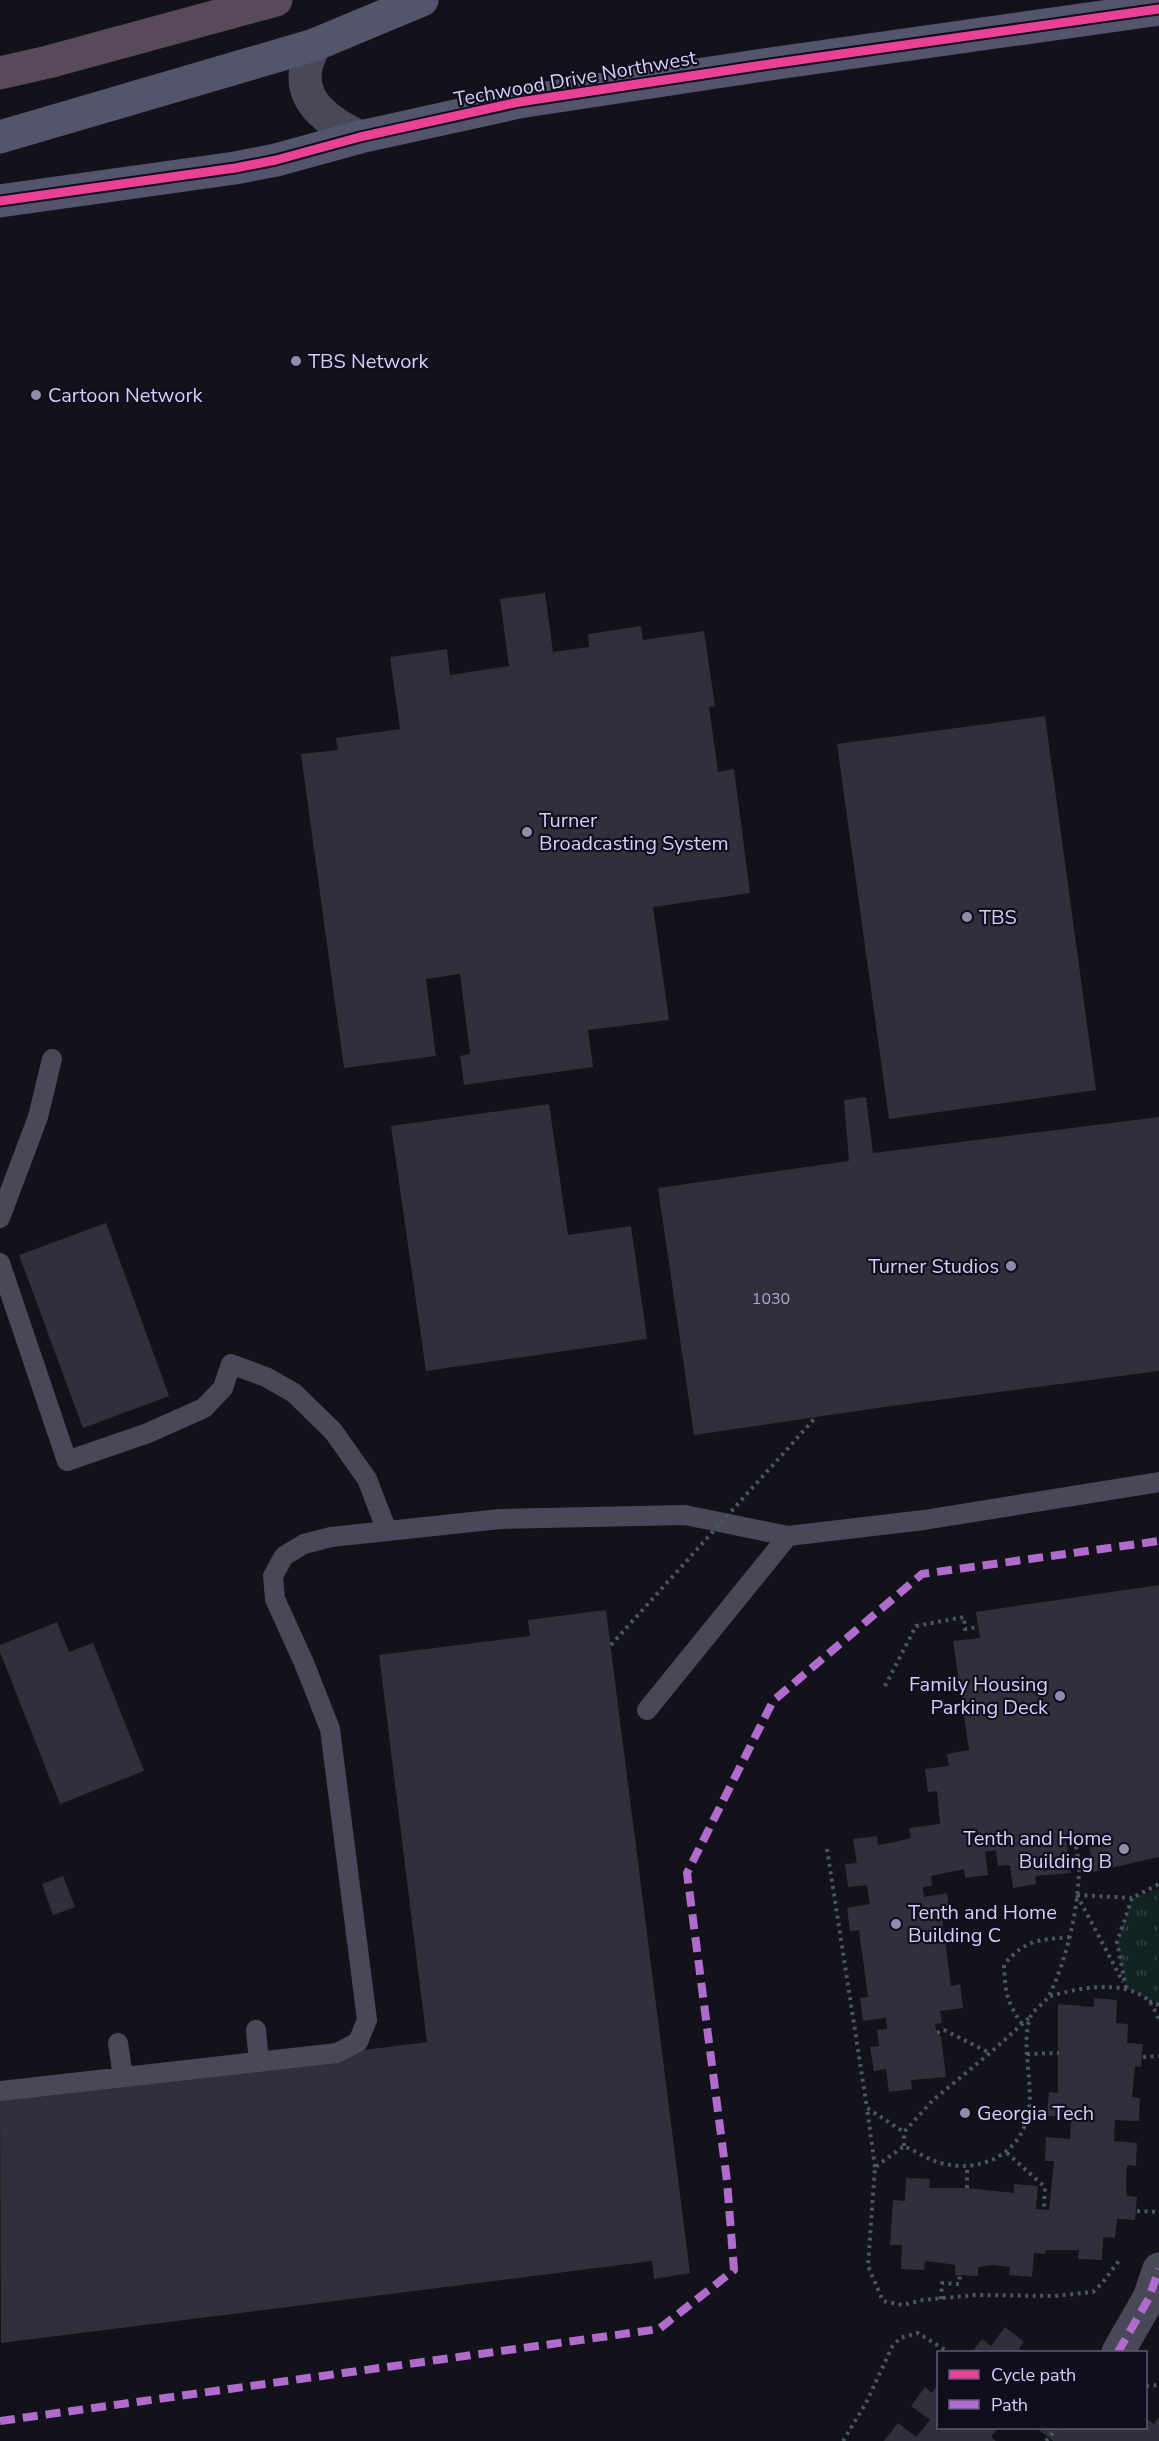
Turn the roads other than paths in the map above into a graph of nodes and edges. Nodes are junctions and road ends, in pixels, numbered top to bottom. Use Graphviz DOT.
graph roads {
  1 [pos="276,0"];
  2 [pos="422,0"];
  3 [pos="1159,9"];
  4 [pos="314,45"];
  5 [pos="0,73"];
  6 [pos="0,137"];
  7 [pos="360,137"];
  8 [pos="0,201"];
  9 [pos="52,1059"];
  10 [pos="0,1218"];
  11 [pos="0,1263"];
  12 [pos="1159,1482"];
  13 [pos="387,1531"];
  14 [pos="788,1536"];
  15 [pos="646,1710"];
  16 [pos="256,2030"];
  17 [pos="118,2043"];
  18 [pos="259,2062"];
  19 [pos="123,2077"];
  20 [pos="0,2091"];
  21 [pos="1159,2269"];
  22 [pos="1119,2351"];
  1 -- 5 [label="highway"];
  2 -- 4 [label="street"];
  3 -- 7 [label="street, Techwood Drive Northwest"];
  4 -- 6 [label="street"];
  4 -- 7 [label="street"];
  7 -- 8 [label="street, Techwood Drive Northwest"];
  9 -- 10 [label="lane"];
  11 -- 13 [label="lane"];
  12 -- 14 [label="lane"];
  13 -- 14 [label="lane"];
  13 -- 18 [label="lane"];
  14 -- 15 [label="lane"];
  16 -- 18 [label="lane"];
  17 -- 19 [label="lane"];
  18 -- 19 [label="lane"];
  19 -- 20 [label="lane"];
  21 -- 22 [label="street"];
}
